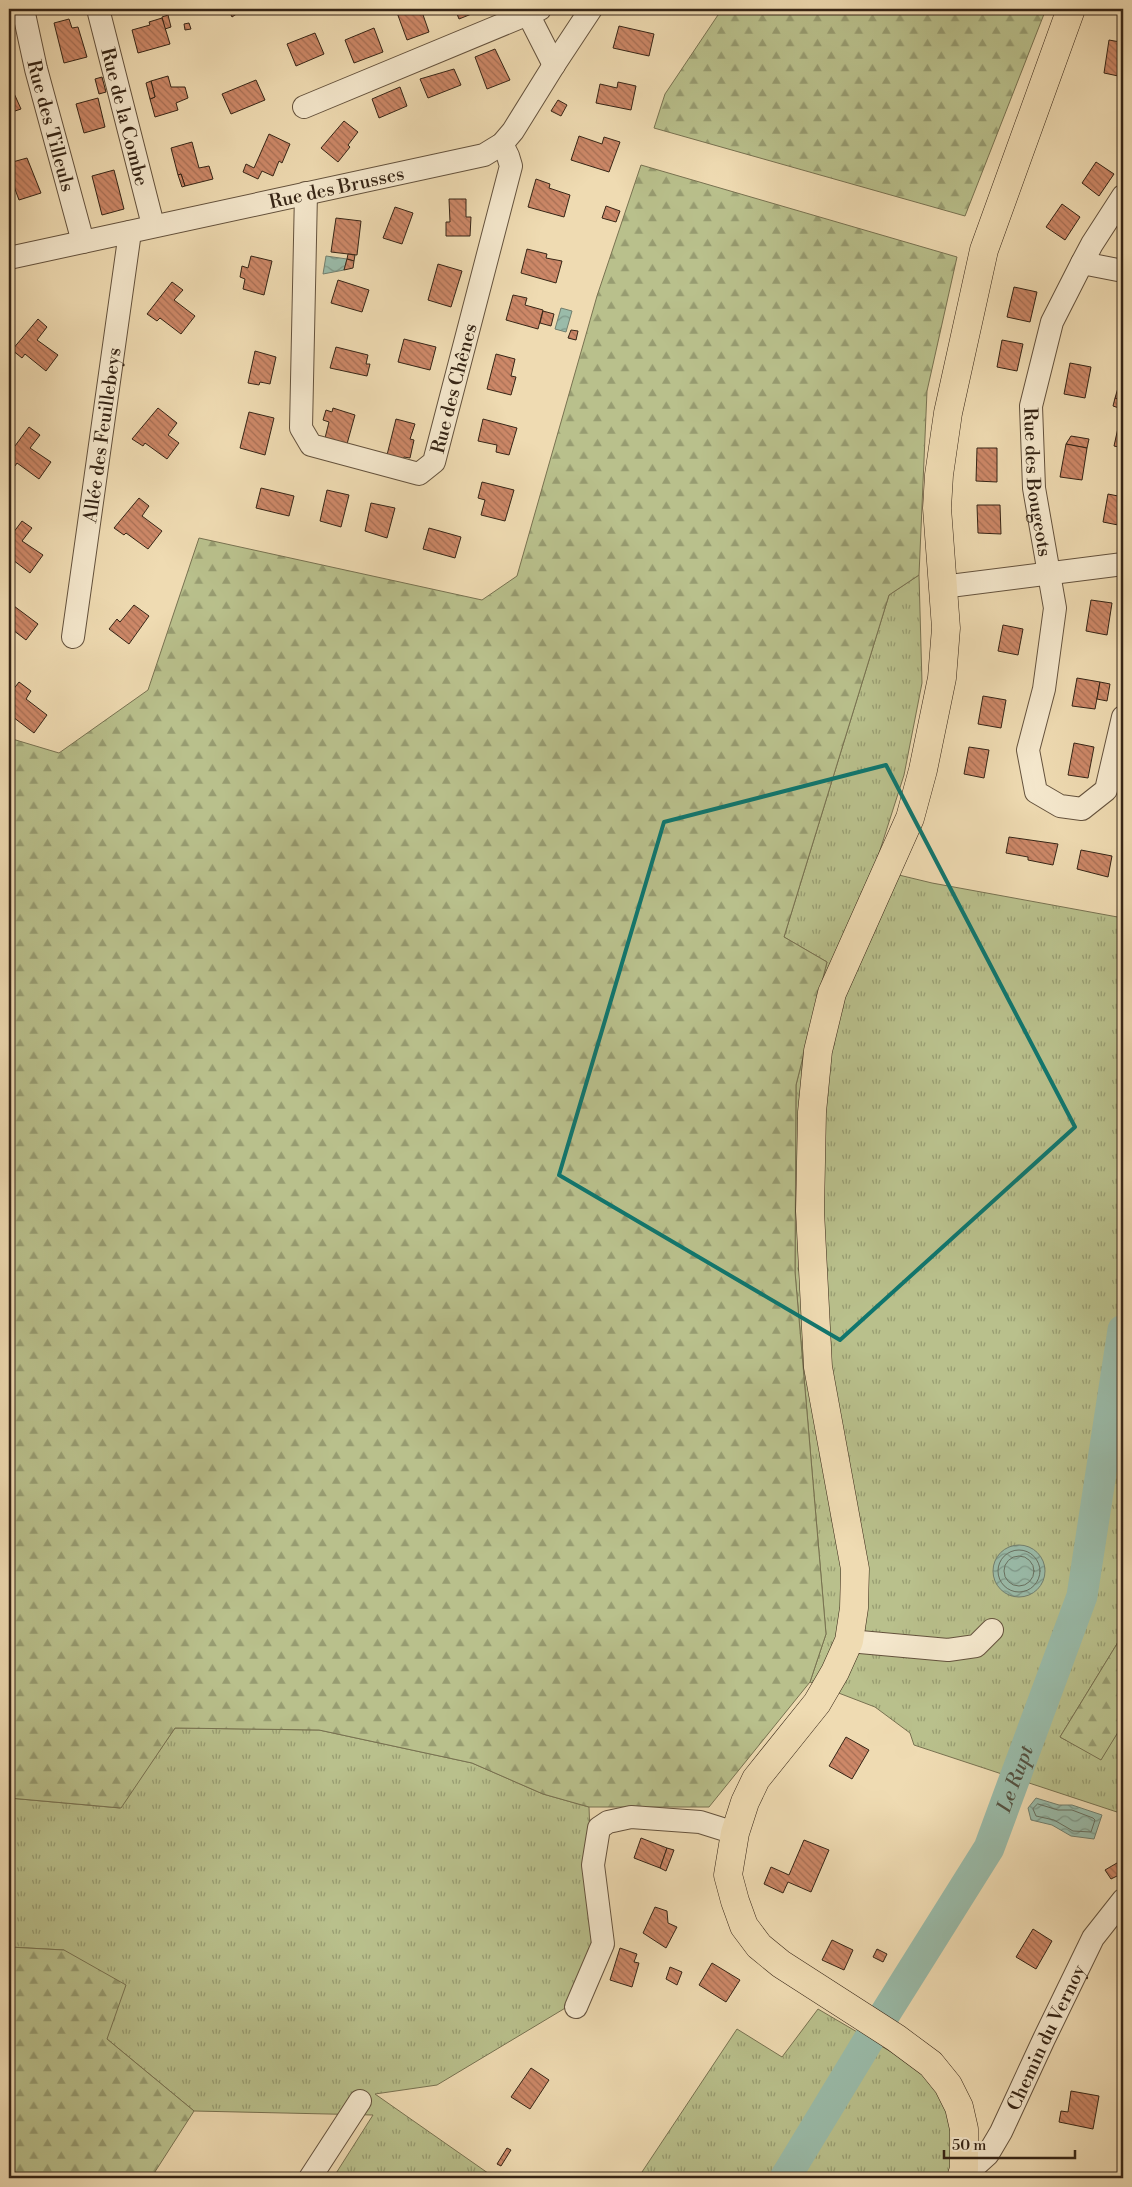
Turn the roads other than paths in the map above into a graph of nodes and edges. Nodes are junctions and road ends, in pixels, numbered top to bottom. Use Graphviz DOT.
graph roads {
  1 [pos="23,9"];
  2 [pos="98,9"];
  3 [pos="592,9"];
  4 [pos="1071,9"];
  5 [pos="534,11"];
  6 [pos="554,65"];
  7 [pos="304,107"];
  8 [pos="502,144"];
  9 [pos="306,193"];
  10 [pos="1123,196"];
  11 [pos="153,225"];
  12 [pos="130,232"];
  13 [pos="83,242"];
  14 [pos="9,258"];
  15 [pos="1082,263"];
  16 [pos="1123,271"];
  17 [pos="1123,564"];
  18 [pos="1048,574"];
  19 [pos="942,587"];
  20 [pos="73,638"];
  21 [pos="1123,717"];
  22 [pos="992,1630"];
  23 [pos="849,1641"];
  24 [pos="735,1833"];
  25 [pos="1123,1900"];
  26 [pos="576,2007"];
  27 [pos="360,2101"];
  28 [pos="963,2174"];
  29 [pos="310,2178"];
  1 -- 13 [label="street, Rue des Tilleuls"];
  2 -- 11 [label="street, Rue de la Combe"];
  3 -- 6 [label="street, Rue des Brusses"];
  4 -- 19 [label="main road"];
  5 -- 6 [label="street"];
  5 -- 7 [label="street"];
  6 -- 8 [label="street, Rue des Brusses"];
  8 -- 9 [label="street, Rue des Brusses"];
  8 -- 9 [label="street, Rue des Chênes"];
  9 -- 11 [label="street, Rue des Brusses"];
  10 -- 15 [label="street, Rue des Bougeots"];
  11 -- 12 [label="street, Rue des Brusses"];
  12 -- 13 [label="street, Rue des Brusses"];
  12 -- 20 [label="street, Allée des Feuillebeys"];
  13 -- 14 [label="street, Rue des Brusses"];
  15 -- 16 [label="street"];
  15 -- 18 [label="street, Rue des Bougeots"];
  17 -- 18 [label="street"];
  18 -- 19 [label="street, Rue des Bougeots"];
  18 -- 21 [label="street, Rue des Bougeots"];
  19 -- 23 [label="main road"];
  22 -- 23 [label="street"];
  23 -- 24 [label="main road"];
  24 -- 26 [label="street"];
  24 -- 28 [label="main road"];
  25 -- 28 [label="street, Chemin du Vernoy"];
  27 -- 29 [label="street"];
}
